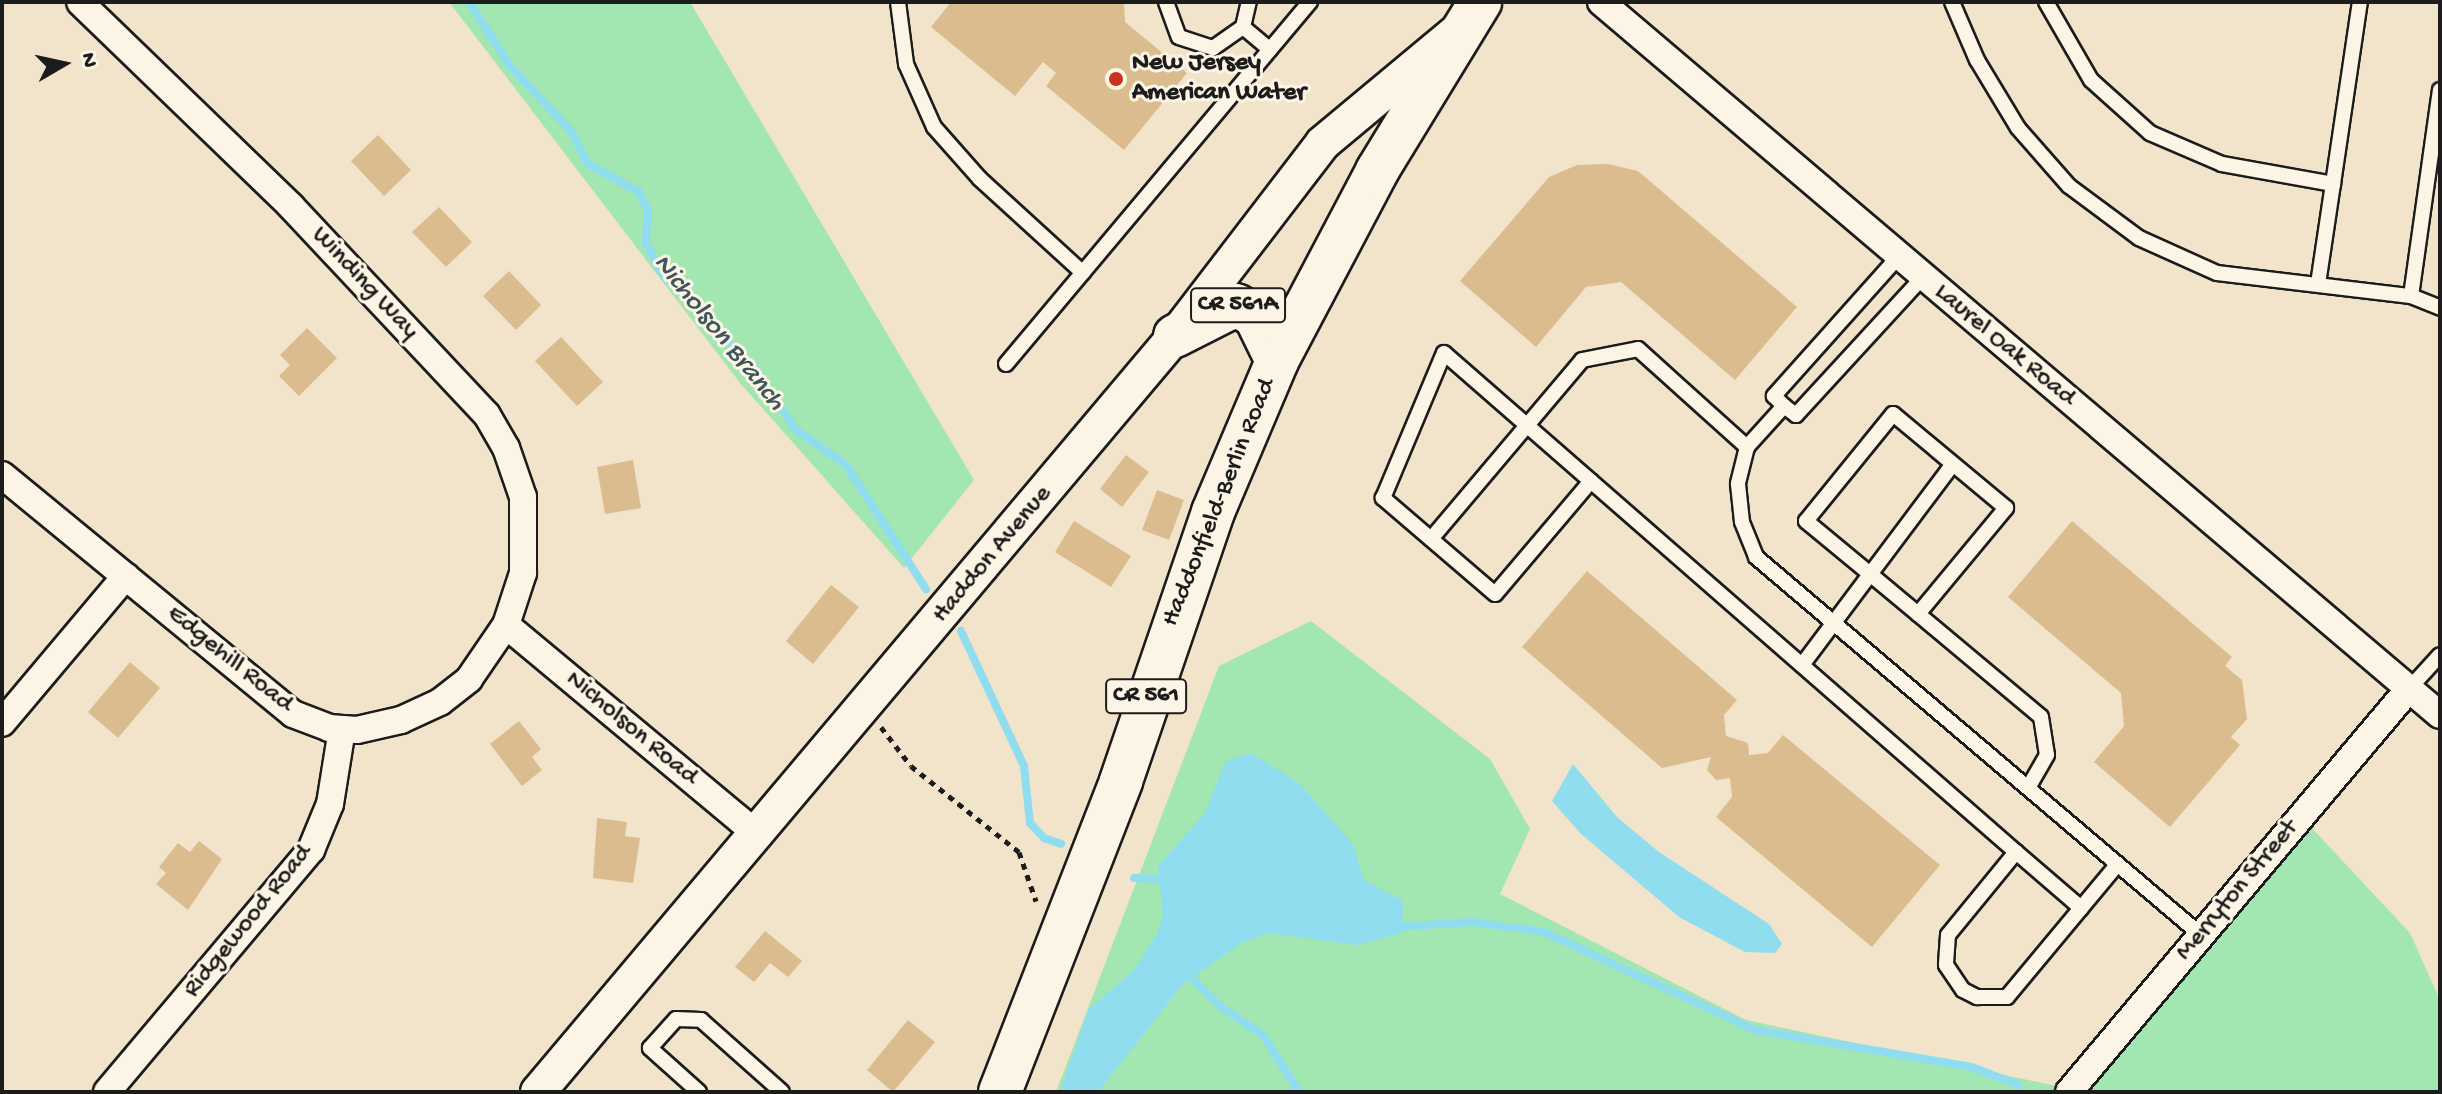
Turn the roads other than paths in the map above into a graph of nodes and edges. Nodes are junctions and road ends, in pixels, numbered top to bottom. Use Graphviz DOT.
graph roads {
  1 [pos="80,2"];
  2 [pos="898,2"];
  3 [pos="1166,2"];
  4 [pos="1249,2"];
  5 [pos="1310,2"];
  6 [pos="1601,2"];
  7 [pos="1952,2"];
  8 [pos="2046,2"];
  9 [pos="2360,2"];
  10 [pos="1469,16"];
  11 [pos="1243,27"];
  12 [pos="1270,50"];
  13 [pos="2440,90"];
  14 [pos="2333,184"];
  15 [pos="1899,256"];
  16 [pos="1083,273"];
  17 [pos="1923,277"];
  18 [pos="2318,284"];
  19 [pos="2411,296"];
  20 [pos="2440,308"];
  21 [pos="1175,336"];
  22 [pos="1277,361"];
  23 [pos="1006,364"];
  24 [pos="1784,406"];
  25 [pos="1527,425"];
  26 [pos="1747,447"];
  27 [pos="1953,464"];
  28 [pos="2,475"];
  29 [pos="1591,481"];
  30 [pos="1431,539"];
  31 [pos="1870,574"];
  32 [pos="126,576"];
  33 [pos="1918,614"];
  34 [pos="1834,623"];
  35 [pos="506,625"];
  36 [pos="2440,655"];
  37 [pos="1802,665"];
  38 [pos="2408,690"];
  39 [pos="2440,715"];
  40 [pos="2,723"];
  41 [pos="342,729"];
  42 [pos="2028,788"];
  43 [pos="756,833"];
  44 [pos="2016,852"];
  45 [pos="2118,864"];
  46 [pos="2081,908"];
  47 [pos="2201,935"];
  48 [pos="107,1092"];
  49 [pos="538,1092"];
  50 [pos="699,1092"];
  51 [pos="782,1092"];
  52 [pos="1000,1092"];
  53 [pos="2069,1092"];
  1 -- 35 [label="street, Winding Way"];
  2 -- 16 [label="lane"];
  3 -- 11 [label="lane"];
  4 -- 11 [label="lane"];
  5 -- 12 [label="lane"];
  6 -- 15 [label="street, Laurel Oak Road"];
  7 -- 18 [label="lane"];
  8 -- 14 [label="lane"];
  9 -- 14 [label="lane"];
  10 -- 21 [label="street, Haddon Avenue / CR 561A"];
  10 -- 22 [label="main road, Haddonfield-Berlin Road / CR 561"];
  11 -- 12 [label="lane"];
  12 -- 16 [label="lane"];
  13 -- 19 [label="lane"];
  14 -- 18 [label="lane"];
  15 -- 17 [label="street, Laurel Oak Road"];
  15 -- 24 [label="lane"];
  16 -- 23 [label="lane"];
  17 -- 24 [label="lane"];
  17 -- 38 [label="street, Laurel Oak Road"];
  18 -- 19 [label="lane"];
  19 -- 20 [label="lane"];
  21 -- 22 [label="main road, CR 561A"];
  21 -- 43 [label="street, Haddon Avenue / CR 561A"];
  22 -- 52 [label="main road, Haddonfield-Berlin Road / CR 561"];
  24 -- 26 [label="lane"];
  25 -- 26 [label="lane"];
  25 -- 29 [label="lane"];
  25 -- 30 [label="lane"];
  25 -- 30 [label="lane"];
  26 -- 34 [label="lane"];
  27 -- 31 [label="lane"];
  27 -- 31 [label="lane"];
  27 -- 33 [label="lane"];
  28 -- 32 [label="street, Edgehill Road"];
  29 -- 30 [label="lane"];
  29 -- 37 [label="lane"];
  31 -- 33 [label="lane"];
  31 -- 34 [label="lane"];
  32 -- 40 [label="street"];
  32 -- 41 [label="street, Edgehill Road"];
  33 -- 42 [label="lane"];
  34 -- 37 [label="lane"];
  34 -- 42 [label="lane"];
  35 -- 41 [label="street, Edgehill Road"];
  35 -- 43 [label="street, Nicholson Road"];
  36 -- 38 [label="lane"];
  37 -- 44 [label="lane"];
  38 -- 39 [label="street, Laurel Oak Road"];
  38 -- 47 [label="street, Merryton Street"];
  41 -- 48 [label="street, Ridgewood Road"];
  42 -- 45 [label="lane"];
  43 -- 49 [label="street, Haddon Avenue / CR 561A"];
  44 -- 46 [label="lane"];
  44 -- 46 [label="lane"];
  45 -- 46 [label="lane"];
  45 -- 47 [label="lane"];
  47 -- 53 [label="street, Merryton Street"];
  50 -- 51 [label="lane"];
}
